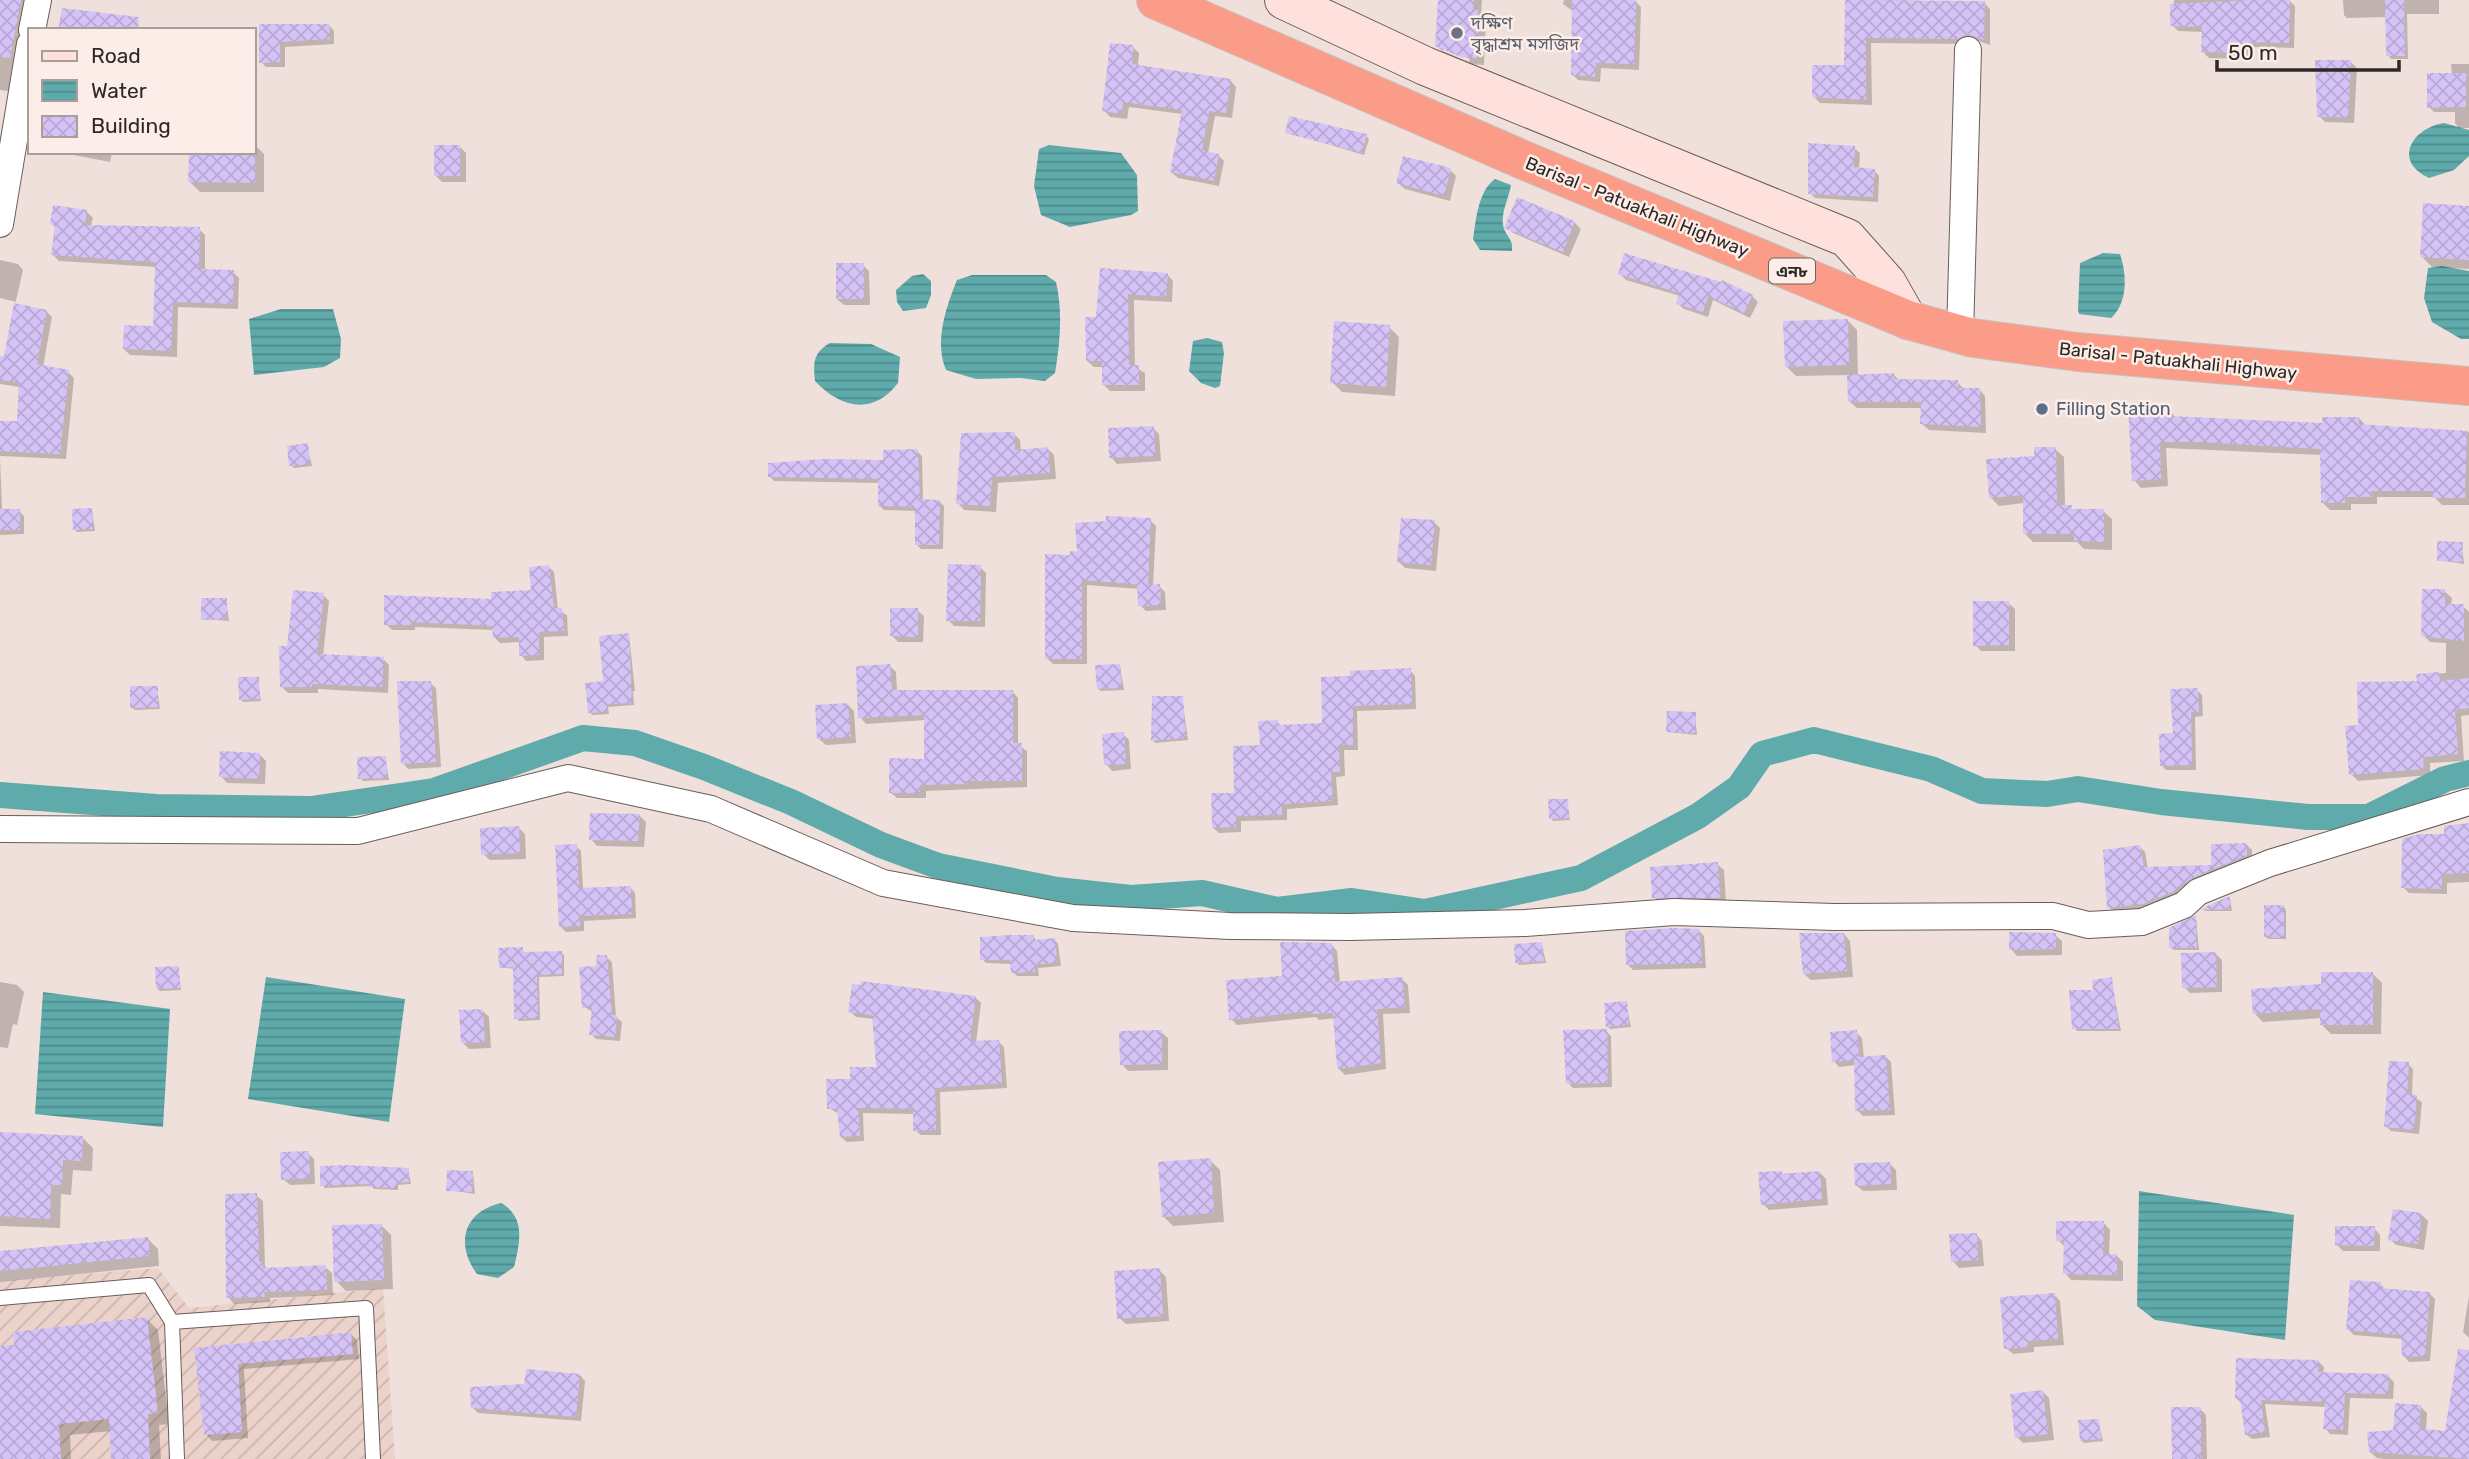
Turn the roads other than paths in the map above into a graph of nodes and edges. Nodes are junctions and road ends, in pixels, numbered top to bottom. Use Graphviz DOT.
graph roads {
  1 [pos="38,0"];
  2 [pos="1156,0"];
  3 [pos="1284,0"];
  4 [pos="32,28"];
  5 [pos="1968,50"];
  6 [pos="28,56"];
  7 [pos="0,223"];
  8 [pos="1908,320"];
  9 [pos="1960,335"];
  10 [pos="2469,386"];
  11 [pos="2469,802"];
  12 [pos="0,829"];
  13 [pos="0,1298"];
  14 [pos="172,1322"];
  15 [pos="177,1459"];
  16 [pos="373,1459"];
  1 -- 4 [label="street"];
  2 -- 8 [label="highway, Barisal - Patuakhali Highway / এন৮"];
  3 -- 8 [label="street"];
  5 -- 9 [label="street"];
  6 -- 7 [label="street"];
  8 -- 9 [label="highway, Barisal - Patuakhali Highway / এন৮"];
  9 -- 10 [label="highway, Barisal - Patuakhali Highway / এন৮"];
  11 -- 12 [label="street"];
  13 -- 14 [label="lane"];
  14 -- 15 [label="lane"];
  14 -- 16 [label="lane"];
}
